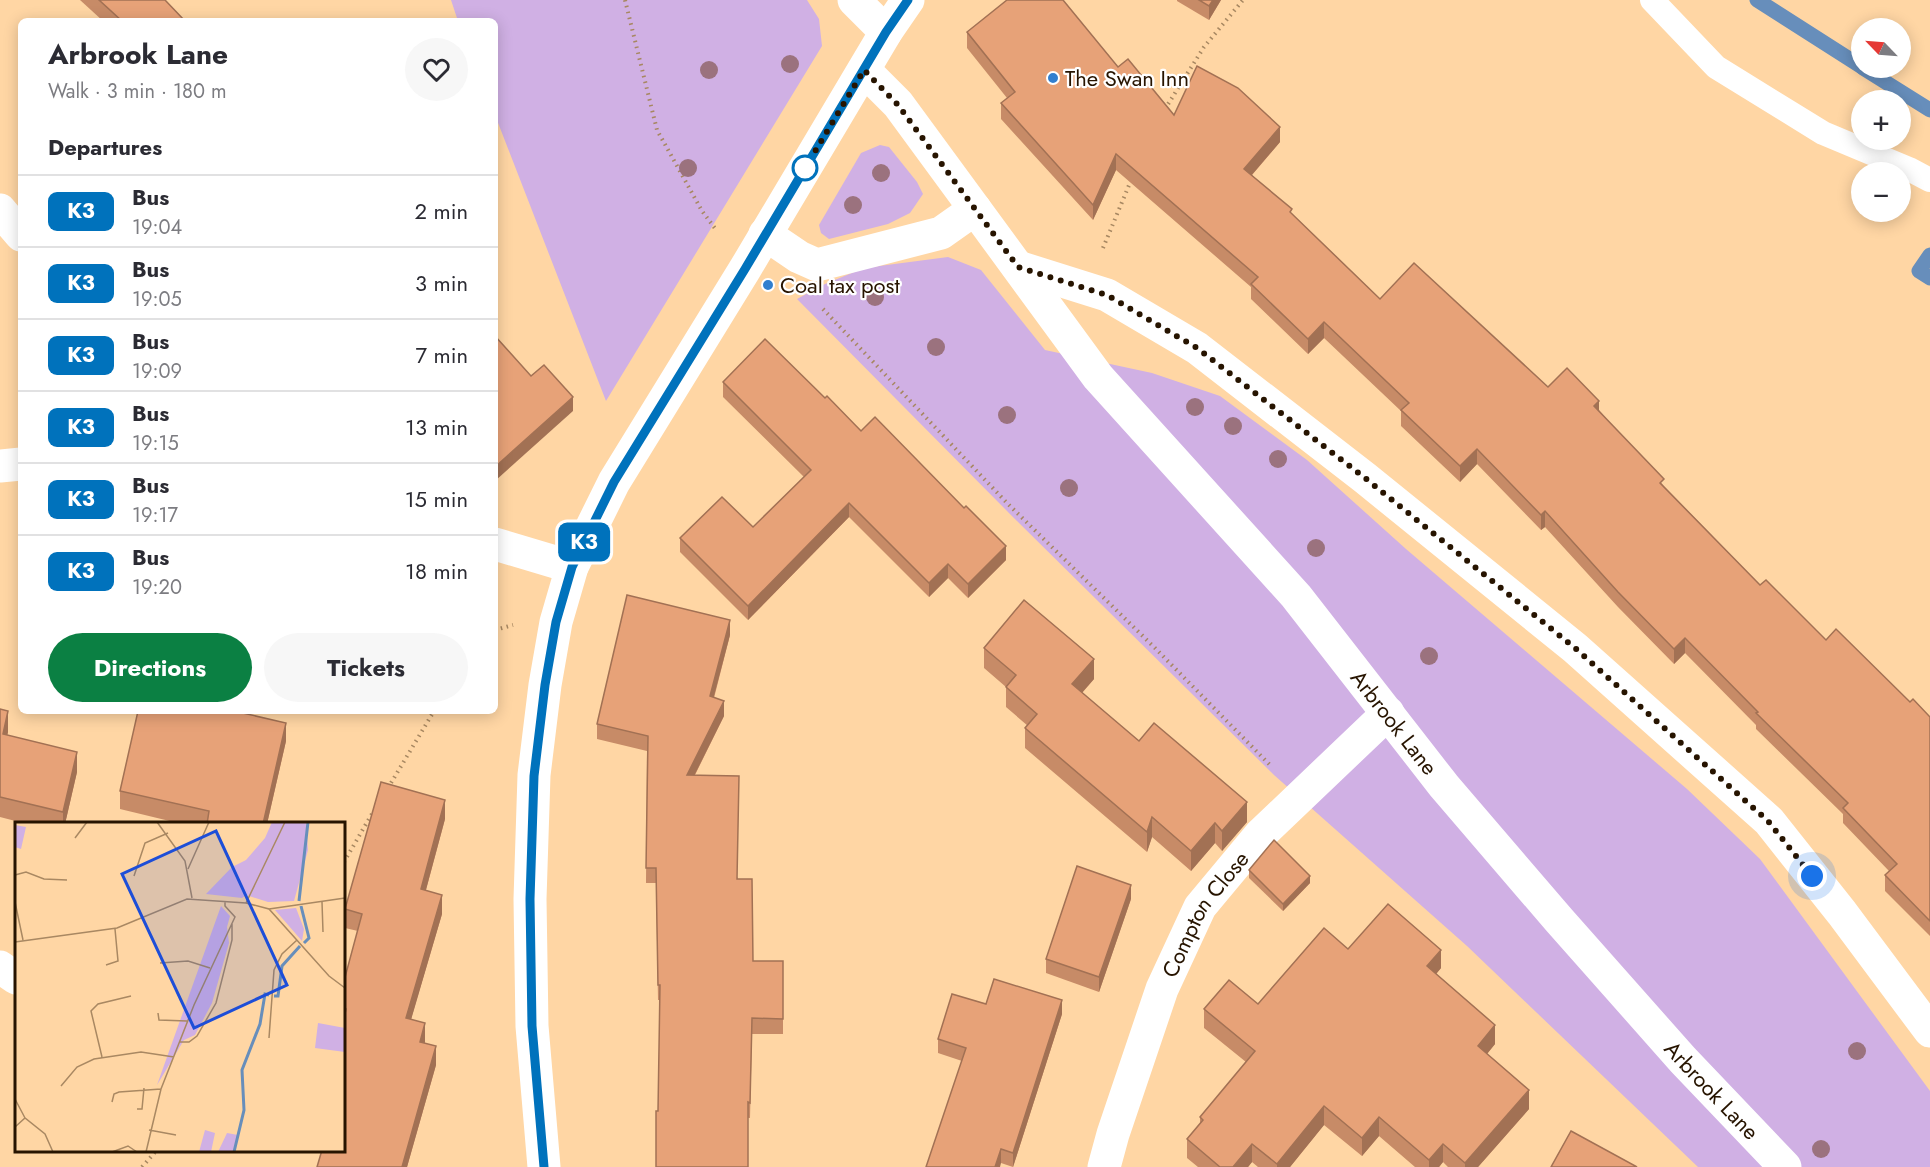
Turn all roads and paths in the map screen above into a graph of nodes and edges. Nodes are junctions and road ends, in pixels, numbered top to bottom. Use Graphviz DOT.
graph roads {
  1 [pos="625,0"];
  2 [pos="854,0"];
  3 [pos="908,0"];
  4 [pos="1243,0"];
  5 [pos="1652,0"];
  6 [pos="886,32"];
  7 [pos="864,70"];
  8 [pos="1160,117"];
  9 [pos="1136,169"];
  10 [pos="1930,180"];
  11 [pos="975,209"];
  12 [pos="0,210"];
  13 [pos="18,232"];
  14 [pos="765,234"];
  15 [pos="799,257"];
  16 [pos="1018,267"];
  17 [pos="745,269"];
  18 [pos="1092,291"];
  19 [pos="18,464"];
  20 [pos="0,466"];
  21 [pos="498,545"];
  22 [pos="572,567"];
  23 [pos="1388,713"];
  24 [pos="432,714"];
  25 [pos="385,793"];
  26 [pos="379,803"];
  27 [pos="1280,815"];
  28 [pos="345,860"];
  29 [pos="0,967"];
  30 [pos="15,977"];
  31 [pos="1930,1031"];
  32 [pos="154,1152"];
  33 [pos="142,1167"];
  34 [pos="544,1167"];
  35 [pos="1104,1167"];
  36 [pos="1785,1167"];
  1 -- 17 [label="path"];
  2 -- 6 [label="street"];
  3 -- 6 [label="street"];
  4 -- 8 [label="path"];
  5 -- 10 [label="lane"];
  6 -- 7 [label="street"];
  7 -- 11 [label="street, Arbrook Lane"];
  7 -- 14 [label="street"];
  9 -- 18 [label="path"];
  11 -- 15 [label="street"];
  11 -- 16 [label="street, Arbrook Lane"];
  12 -- 13 [label="street"];
  14 -- 15 [label="street"];
  14 -- 17 [label="street"];
  15 -- 27 [label="path"];
  16 -- 18 [label="street"];
  16 -- 23 [label="street, Arbrook Lane"];
  17 -- 22 [label="street"];
  18 -- 31 [label="street"];
  19 -- 20 [label="street"];
  21 -- 22 [label="street"];
  22 -- 34 [label="street"];
  23 -- 27 [label="street, Compton Close"];
  23 -- 36 [label="street, Arbrook Lane"];
  24 -- 25 [label="path"];
  26 -- 28 [label="path"];
  27 -- 35 [label="street, Compton Close"];
  29 -- 30 [label="street"];
  32 -- 33 [label="path"];
}
